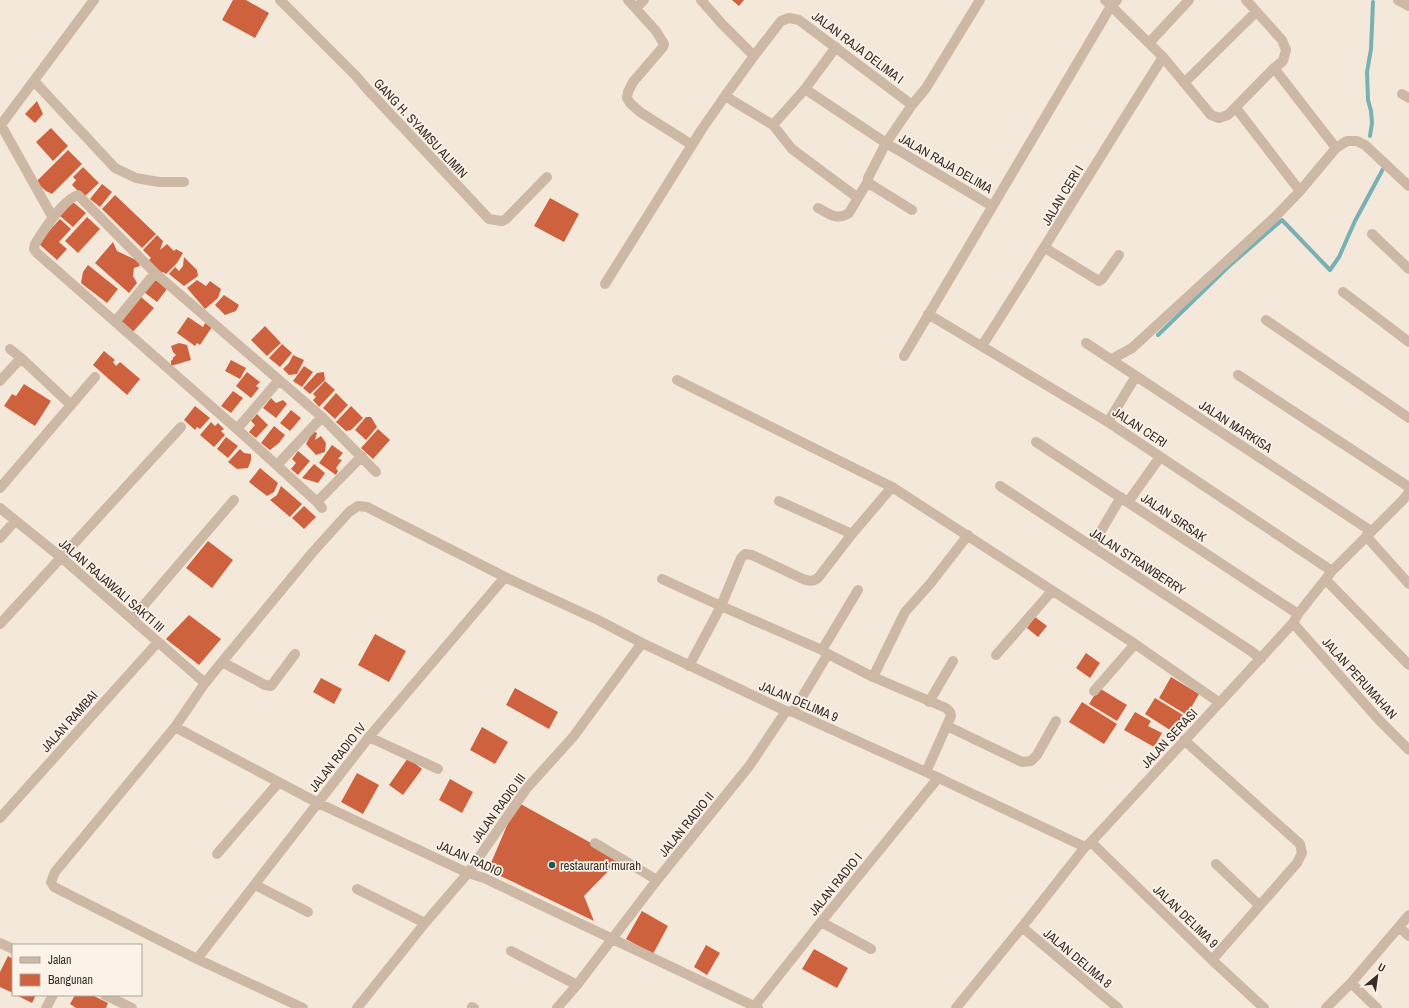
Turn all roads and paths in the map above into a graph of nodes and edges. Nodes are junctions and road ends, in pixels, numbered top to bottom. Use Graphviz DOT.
graph roads {
  1 [pos="94,0"];
  2 [pos="280,0"];
  3 [pos="628,0"];
  4 [pos="644,0"];
  5 [pos="701,0"];
  6 [pos="980,0"];
  7 [pos="1189,0"];
  8 [pos="1246,0"];
  9 [pos="1398,0"];
  10 [pos="1111,2"];
  11 [pos="1409,6"];
  12 [pos="636,8"];
  13 [pos="1256,12"];
  14 [pos="1150,43"];
  15 [pos="836,47"];
  16 [pos="754,56"];
  17 [pos="1163,57"];
  18 [pos="1274,68"];
  19 [pos="34,81"];
  20 [pos="1184,83"];
  21 [pos="805,89"];
  22 [pos="725,96"];
  23 [pos="912,105"];
  24 [pos="1236,108"];
  25 [pos="773,125"];
  26 [pos="0,126"];
  27 [pos="886,143"];
  28 [pos="692,145"];
  29 [pos="1336,148"];
  30 [pos="547,177"];
  31 [pos="868,181"];
  32 [pos="184,182"];
  33 [pos="1409,186"];
  34 [pos="1300,191"];
  35 [pos="858,198"];
  36 [pos="992,206"];
  37 [pos="818,208"];
  38 [pos="912,210"];
  39 [pos="53,218"];
  40 [pos="1372,234"];
  41 [pos="1045,248"];
  42 [pos="1118,255"];
  43 [pos="1409,269"];
  44 [pos="155,273"];
  45 [pos="605,284"];
  46 [pos="1343,292"];
  47 [pos="928,314"];
  48 [pos="1266,320"];
  49 [pos="115,322"];
  50 [pos="1409,342"];
  51 [pos="1086,343"];
  52 [pos="982,346"];
  53 [pos="10,349"];
  54 [pos="904,356"];
  55 [pos="21,358"];
  56 [pos="1112,359"];
  57 [pos="1238,375"];
  58 [pos="1136,376"];
  59 [pos="95,377"];
  60 [pos="279,380"];
  61 [pos="677,380"];
  62 [pos="0,381"];
  63 [pos="71,405"];
  64 [pos="322,417"];
  65 [pos="1409,418"];
  66 [pos="1108,422"];
  67 [pos="181,427"];
  68 [pos="237,429"];
  69 [pos="1036,442"];
  70 [pos="362,456"];
  71 [pos="1160,456"];
  72 [pos="278,465"];
  73 [pos="376,472"];
  74 [pos="1000,486"];
  75 [pos="892,487"];
  76 [pos="1409,487"];
  77 [pos="0,488"];
  78 [pos="1407,499"];
  79 [pos="234,500"];
  80 [pos="1124,500"];
  81 [pos="779,501"];
  82 [pos="0,508"];
  83 [pos="15,522"];
  84 [pos="852,534"];
  85 [pos="1369,534"];
  86 [pos="968,535"];
  87 [pos="0,538"];
  88 [pos="1092,546"];
  89 [pos="62,558"];
  90 [pos="1332,571"];
  91 [pos="505,577"];
  92 [pos="662,579"];
  93 [pos="1326,580"];
  94 [pos="1409,584"];
  95 [pos="858,590"];
  96 [pos="1052,591"];
  97 [pos="721,606"];
  98 [pos="132,619"];
  99 [pos="1295,619"];
  100 [pos="0,624"];
  101 [pos="158,642"];
  102 [pos="642,643"];
  103 [pos="1135,644"];
  104 [pos="825,652"];
  105 [pos="295,654"];
  106 [pos="996,655"];
  107 [pos="1261,659"];
  108 [pos="953,661"];
  109 [pos="222,662"];
  110 [pos="1409,665"];
  111 [pos="689,666"];
  112 [pos="873,677"];
  113 [pos="205,684"];
  114 [pos="1094,691"];
  115 [pos="929,702"];
  116 [pos="1220,703"];
  117 [pos="790,711"];
  118 [pos="1056,722"];
  119 [pos="175,726"];
  120 [pos="947,726"];
  121 [pos="369,738"];
  122 [pos="1184,740"];
  123 [pos="1409,750"];
  124 [pos="438,770"];
  125 [pos="926,772"];
  126 [pos="938,778"];
  127 [pos="279,782"];
  128 [pos="318,803"];
  129 [pos="0,818"];
  130 [pos="595,843"];
  131 [pos="1088,844"];
  132 [pos="217,854"];
  133 [pos="1216,864"];
  134 [pos="468,873"];
  135 [pos="657,880"];
  136 [pos="255,885"];
  137 [pos="357,889"];
  138 [pos="1258,905"];
  139 [pos="308,912"];
  140 [pos="1409,915"];
  141 [pos="821,922"];
  142 [pos="425,923"];
  143 [pos="1022,927"];
  144 [pos="1399,927"];
  145 [pos="1409,936"];
  146 [pos="612,939"];
  147 [pos="0,943"];
  148 [pos="12,949"];
  149 [pos="871,949"];
  150 [pos="511,951"];
  151 [pos="197,959"];
  152 [pos="1212,960"];
  153 [pos="1351,983"];
  154 [pos="576,985"];
  155 [pos="52,996"];
  156 [pos="107,996"];
  157 [pos="755,1007"];
  158 [pos="46,1008"];
  159 [pos="132,1008"];
  160 [pos="303,1008"];
  161 [pos="358,1008"];
  162 [pos="556,1008"];
  163 [pos="956,1008"];
  164 [pos="1118,1008"];
  165 [pos="1264,1008"];
  166 [pos="1326,1008"];
  167 [pos="1377,1008"];
  1 -- 19 [label="street"];
  2 -- 30 [label="street, GANG H. SYAMSU ALIMIN"];
  3 -- 12 [label="street"];
  4 -- 12 [label="street"];
  5 -- 16 [label="street"];
  6 -- 23 [label="street"];
  7 -- 14 [label="street"];
  8 -- 13 [label="street"];
  9 -- 11 [label="street"];
  10 -- 14 [label="street"];
  10 -- 36 [label="street"];
  12 -- 28 [label="street"];
  13 -- 18 [label="street"];
  13 -- 20 [label="street"];
  14 -- 17 [label="street"];
  15 -- 16 [label="street, JALAN RAJA DELIMA I"];
  15 -- 21 [label="street"];
  15 -- 23 [label="street, JALAN RAJA DELIMA I"];
  16 -- 22 [label="street, JALAN RAJA DELIMA I"];
  17 -- 20 [label="street"];
  17 -- 41 [label="street, JALAN CERI I"];
  18 -- 24 [label="street"];
  18 -- 29 [label="street"];
  19 -- 26 [label="street"];
  19 -- 32 [label="street"];
  20 -- 24 [label="street"];
  21 -- 25 [label="street"];
  21 -- 27 [label="street, JALAN RAJA DELIMA"];
  22 -- 25 [label="street"];
  22 -- 28 [label="street, JALAN RAJA DELIMA I"];
  23 -- 27 [label="street"];
  24 -- 34 [label="street"];
  25 -- 35 [label="street"];
  26 -- 39 [label="street"];
  27 -- 31 [label="street"];
  27 -- 36 [label="street, JALAN RAJA DELIMA"];
  28 -- 45 [label="street, JALAN RAJA DELIMA I"];
  29 -- 33 [label="street"];
  29 -- 34 [label="street"];
  31 -- 35 [label="street"];
  31 -- 38 [label="street"];
  34 -- 56 [label="street"];
  35 -- 37 [label="street"];
  36 -- 47 [label="street"];
  39 -- 44 [label="street"];
  39 -- 49 [label="street"];
  40 -- 43 [label="street"];
  41 -- 42 [label="street"];
  41 -- 52 [label="street, JALAN CERI I"];
  44 -- 49 [label="street"];
  44 -- 60 [label="street"];
  46 -- 50 [label="street"];
  47 -- 52 [label="street, JALAN CERI"];
  47 -- 54 [label="street"];
  48 -- 65 [label="street"];
  49 -- 68 [label="street"];
  51 -- 56 [label="street, JALAN MARKISA"];
  52 -- 66 [label="street, JALAN CERI"];
  53 -- 55 [label="street"];
  55 -- 62 [label="street"];
  55 -- 63 [label="street"];
  56 -- 58 [label="street, JALAN MARKISA"];
  57 -- 76 [label="street"];
  58 -- 66 [label="street"];
  58 -- 85 [label="street, JALAN MARKISA"];
  59 -- 63 [label="street"];
  60 -- 64 [label="street"];
  60 -- 68 [label="street"];
  61 -- 75 [label="street"];
  63 -- 77 [label="street"];
  64 -- 70 [label="street"];
  64 -- 72 [label="street"];
  66 -- 71 [label="street, JALAN CERI"];
  67 -- 89 [label="street"];
  68 -- 72 [label="street"];
  69 -- 80 [label="street, JALAN SIRSAK"];
  70 -- 72 [label="street"];
  70 -- 73 [label="street"];
  71 -- 80 [label="street"];
  71 -- 90 [label="street, JALAN CERI"];
  74 -- 88 [label="street, JALAN STRAWBERRY"];
  75 -- 84 [label="street"];
  75 -- 86 [label="street"];
  78 -- 85 [label="street, JALAN SERASI"];
  79 -- 98 [label="street"];
  80 -- 88 [label="street"];
  80 -- 99 [label="street, JALAN SIRSAK"];
  81 -- 84 [label="street"];
  82 -- 83 [label="street, JALAN RAJAWALI SAKTI III"];
  83 -- 87 [label="street"];
  83 -- 89 [label="street, JALAN RAJAWALI SAKTI III"];
  84 -- 97 [label="street"];
  85 -- 90 [label="street, JALAN SERASI"];
  85 -- 94 [label="street, JALAN MARKISA"];
  86 -- 96 [label="street"];
  86 -- 112 [label="street"];
  88 -- 107 [label="street, JALAN STRAWBERRY"];
  89 -- 98 [label="street, JALAN RAJAWALI SAKTI III"];
  89 -- 100 [label="street"];
  90 -- 93 [label="street, JALAN SERASI"];
  91 -- 102 [label="street, JALAN DELIMA 9"];
  91 -- 109 [label="street, JALAN DELIMA 9"];
  91 -- 121 [label="street, JALAN RADIO IV"];
  92 -- 97 [label="street"];
  93 -- 99 [label="street, JALAN SERASI"];
  93 -- 110 [label="street"];
  95 -- 104 [label="street, JALAN RADIO II"];
  96 -- 103 [label="street"];
  96 -- 106 [label="street"];
  97 -- 104 [label="street"];
  97 -- 111 [label="street"];
  98 -- 101 [label="street, JALAN RAJAWALI SAKTI III"];
  99 -- 107 [label="street, JALAN SERASI"];
  99 -- 123 [label="street, JALAN PERUMAHAN"];
  101 -- 113 [label="street, JALAN RAJAWALI SAKTI III"];
  101 -- 129 [label="street, JALAN RAMBAI"];
  102 -- 111 [label="street, JALAN DELIMA 9"];
  102 -- 134 [label="street, JALAN RADIO III"];
  103 -- 114 [label="street"];
  103 -- 116 [label="street"];
  104 -- 112 [label="street"];
  104 -- 117 [label="street, JALAN RADIO II"];
  105 -- 109 [label="street"];
  107 -- 116 [label="street, JALAN SERASI"];
  108 -- 115 [label="street"];
  109 -- 113 [label="street"];
  111 -- 117 [label="street, JALAN DELIMA 9"];
  112 -- 115 [label="street"];
  113 -- 119 [label="street"];
  115 -- 120 [label="street"];
  116 -- 122 [label="street, JALAN SERASI"];
  117 -- 125 [label="street, JALAN DELIMA 9"];
  117 -- 135 [label="street, JALAN RADIO II"];
  118 -- 120 [label="street"];
  119 -- 127 [label="street, JALAN RADIO"];
  119 -- 151 [label="street"];
  120 -- 125 [label="street"];
  121 -- 124 [label="street"];
  121 -- 128 [label="street, JALAN RADIO IV"];
  122 -- 131 [label="street, JALAN SERASI"];
  122 -- 138 [label="street"];
  125 -- 126 [label="street, JALAN DELIMA 9"];
  126 -- 131 [label="street, JALAN DELIMA 9"];
  126 -- 141 [label="street, JALAN RADIO I"];
  127 -- 128 [label="street, JALAN RADIO"];
  127 -- 132 [label="street"];
  128 -- 134 [label="street, JALAN RADIO"];
  128 -- 136 [label="street, JALAN RADIO IV"];
  130 -- 135 [label="street"];
  131 -- 143 [label="street, JALAN SERASI"];
  131 -- 152 [label="street, JALAN DELIMA 9"];
  133 -- 138 [label="street"];
  134 -- 142 [label="street, JALAN RADIO III"];
  134 -- 146 [label="street, JALAN RADIO"];
  135 -- 146 [label="street, JALAN RADIO II"];
  136 -- 139 [label="street"];
  136 -- 151 [label="street, JALAN RADIO IV"];
  137 -- 142 [label="street"];
  138 -- 152 [label="street"];
  140 -- 144 [label="street"];
  141 -- 149 [label="street"];
  141 -- 157 [label="street, JALAN RADIO I"];
  142 -- 161 [label="street, JALAN RADIO III"];
  143 -- 163 [label="street, JALAN SERASI"];
  143 -- 164 [label="street, JALAN DELIMA 8"];
  144 -- 145 [label="street"];
  144 -- 153 [label="street"];
  146 -- 154 [label="street, JALAN RADIO II"];
  146 -- 157 [label="street, JALAN RADIO"];
  147 -- 148 [label="street"];
  150 -- 154 [label="street"];
  151 -- 160 [label="street"];
  152 -- 165 [label="street, JALAN DELIMA 9"];
  153 -- 166 [label="street"];
  153 -- 167 [label="street"];
  154 -- 162 [label="street, JALAN RADIO II"];
  155 -- 158 [label="street"];
  156 -- 159 [label="street"];
}
